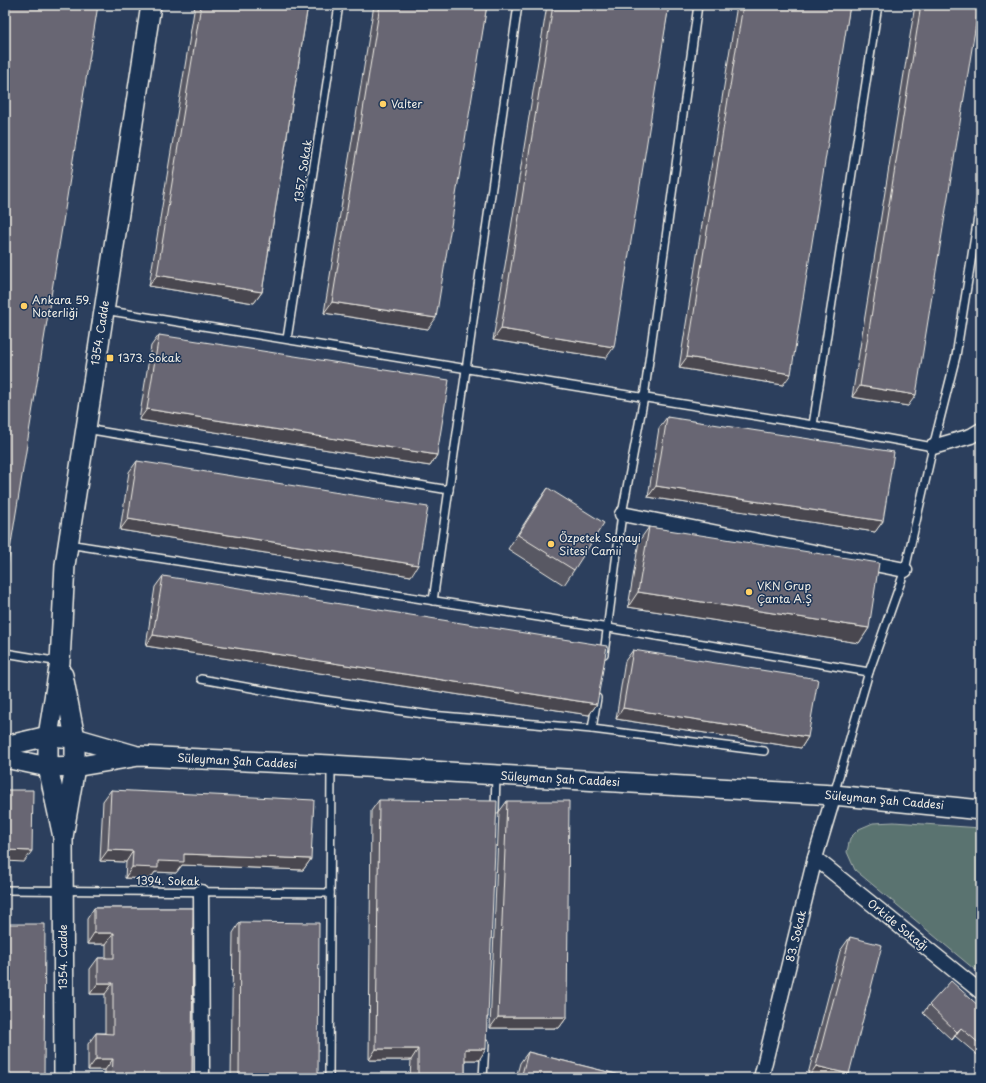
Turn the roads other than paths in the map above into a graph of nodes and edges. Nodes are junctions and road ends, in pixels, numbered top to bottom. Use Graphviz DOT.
graph roads {
  1 [pos="151,5"];
  2 [pos="339,5"];
  3 [pos="518,5"];
  4 [pos="698,5"];
  5 [pos="878,5"];
  6 [pos="981,198"];
  7 [pos="104,310"];
  8 [pos="287,339"];
  9 [pos="467,368"];
  10 [pos="644,397"];
  11 [pos="812,424"];
  12 [pos="86,429"];
  13 [pos="981,430"];
  14 [pos="933,447"];
  15 [pos="449,490"];
  16 [pos="622,514"];
  17 [pos="68,544"];
  18 [pos="906,570"];
  19 [pos="433,601"];
  20 [pos="609,628"];
  21 [pos="5,653"];
  22 [pos="604,659"];
  23 [pos="60,662"];
  24 [pos="869,672"];
  25 [pos="201,680"];
  26 [pos="598,690"];
  27 [pos="592,729"];
  28 [pos="48,736"];
  29 [pos="75,738"];
  30 [pos="5,746"];
  31 [pos="764,752"];
  32 [pos="139,756"];
  33 [pos="5,758"];
  34 [pos="331,765"];
  35 [pos="48,767"];
  36 [pos="75,767"];
  37 [pos="496,775"];
  38 [pos="834,795"];
  39 [pos="981,810"];
  40 [pos="495,815"];
  41 [pos="64,837"];
  42 [pos="815,858"];
  43 [pos="5,890"];
  44 [pos="63,890"];
  45 [pos="201,892"];
  46 [pos="330,893"];
  47 [pos="981,992"];
  48 [pos="485,1038"];
  49 [pos="64,1078"];
  50 [pos="202,1078"];
  51 [pos="329,1078"];
  52 [pos="483,1078"];
  53 [pos="761,1078"];
  1 -- 7 [label="main road, 1354. Cadde"];
  2 -- 8 [label="lane, 1357. Sokak"];
  3 -- 9 [label="lane"];
  4 -- 10 [label="lane"];
  5 -- 11 [label="lane"];
  6 -- 14 [label="lane"];
  7 -- 8 [label="lane"];
  7 -- 12 [label="main road, 1354. Cadde"];
  8 -- 9 [label="lane"];
  9 -- 10 [label="lane"];
  9 -- 15 [label="lane"];
  10 -- 11 [label="lane"];
  10 -- 16 [label="lane"];
  11 -- 14 [label="lane"];
  12 -- 15 [label="lane"];
  12 -- 17 [label="main road, 1354. Cadde"];
  13 -- 14 [label="street"];
  14 -- 18 [label="lane"];
  15 -- 19 [label="lane"];
  16 -- 18 [label="street"];
  16 -- 20 [label="lane"];
  17 -- 19 [label="lane"];
  17 -- 23 [label="main road, 1354. Cadde"];
  18 -- 24 [label="lane"];
  19 -- 20 [label="lane"];
  20 -- 22 [label="lane"];
  20 -- 24 [label="lane"];
  21 -- 23 [label="lane"];
  23 -- 28 [label="main road, 1354. Cadde"];
  23 -- 29 [label="main road, 1354. Cadde"];
  24 -- 38 [label="lane"];
  25 -- 27 [label="lane"];
  26 -- 27 [label="lane"];
  27 -- 31 [label="lane"];
  28 -- 29 [label="main road"];
  28 -- 30 [label="main road"];
  28 -- 35 [label="main road, 1354. Cadde"];
  29 -- 32 [label="main road"];
  29 -- 36 [label="main road, 1354. Cadde"];
  32 -- 34 [label="main road, Süleyman Şah Caddesi"];
  32 -- 36 [label="main road"];
  33 -- 35 [label="main road"];
  34 -- 37 [label="main road, Süleyman Şah Caddesi"];
  34 -- 46 [label="lane"];
  35 -- 36 [label="main road"];
  35 -- 41 [label="main road, 1354. Cadde"];
  36 -- 41 [label="main road, 1354. Cadde"];
  37 -- 38 [label="main road, Süleyman Şah Caddesi"];
  37 -- 40 [label="lane"];
  38 -- 39 [label="main road, Süleyman Şah Caddesi"];
  38 -- 42 [label="street, 83. Sokak"];
  41 -- 44 [label="main road, 1354. Cadde"];
  42 -- 47 [label="street, Orkide Sokağı"];
  42 -- 53 [label="street, 83. Sokak"];
  43 -- 44 [label="lane, 1394. Sokak"];
  44 -- 45 [label="lane, 1394. Sokak"];
  44 -- 49 [label="main road, 1354. Cadde"];
  45 -- 46 [label="lane, 1394. Sokak"];
  45 -- 50 [label="street"];
  46 -- 51 [label="lane"];
  48 -- 52 [label="lane"];
}
